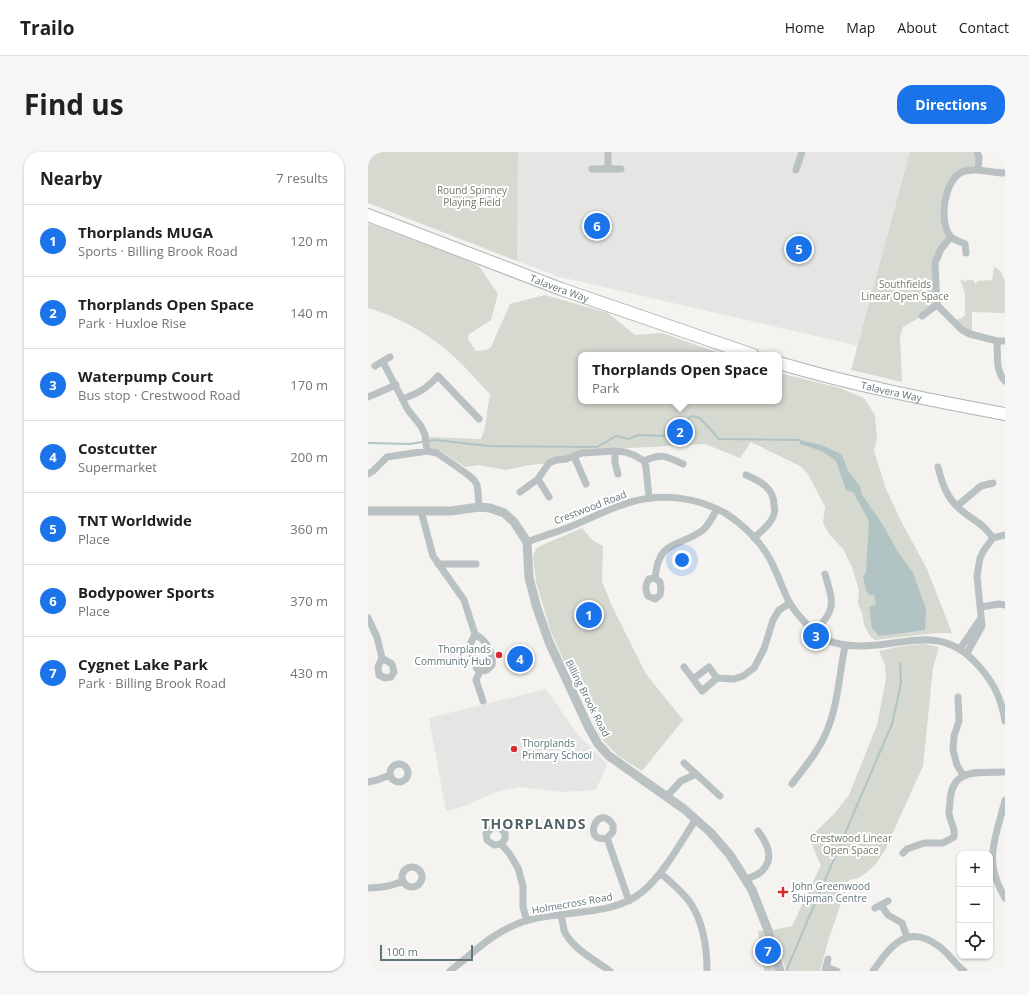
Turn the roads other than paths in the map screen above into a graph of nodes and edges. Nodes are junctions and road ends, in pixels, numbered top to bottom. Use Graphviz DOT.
graph roads {
  1 [pos="608,152"];
  2 [pos="802,152"];
  3 [pos="977,152"];
  4 [pos="592,168"];
  5 [pos="608,168"];
  6 [pos="621,168"];
  7 [pos="796,170"];
  8 [pos="978,170"];
  9 [pos="1005,173"];
  10 [pos="368,215"];
  11 [pos="951,237"];
  12 [pos="966,253"];
  13 [pos="937,305"];
  14 [pos="922,316"];
  15 [pos="997,341"];
  16 [pos="1005,341"];
  17 [pos="744,352"];
  18 [pos="390,357"];
  19 [pos="383,362"];
  20 [pos="782,364"];
  21 [pos="375,366"];
  22 [pos="1005,381"];
  23 [pos="396,385"];
  24 [pos="368,397"];
  25 [pos="402,399"];
  26 [pos="1005,414"];
  27 [pos="479,419"];
  28 [pos="427,451"];
  29 [pos="615,452"];
  30 [pos="574,456"];
  31 [pos="644,462"];
  32 [pos="683,464"];
  33 [pos="938,467"];
  34 [pos="368,474"];
  35 [pos="618,474"];
  36 [pos="746,476"];
  37 [pos="538,479"];
  38 [pos="993,483"];
  39 [pos="586,484"];
  40 [pos="520,492"];
  41 [pos="549,497"];
  42 [pos="649,498"];
  43 [pos="957,506"];
  44 [pos="479,507"];
  45 [pos="717,509"];
  46 [pos="421,510"];
  47 [pos="368,511"];
  48 [pos="1005,535"];
  49 [pos="754,538"];
  50 [pos="993,538"];
  51 [pos="526,542"];
  52 [pos="438,564"];
  53 [pos="476,564"];
  54 [pos="824,574"];
  55 [pos="655,578"];
  56 [pos="790,603"];
  57 [pos="1005,605"];
  58 [pos="981,607"];
  59 [pos="368,618"];
  60 [pos="981,618"];
  61 [pos="815,631"];
  62 [pos="475,634"];
  63 [pos="845,646"];
  64 [pos="960,649"];
  65 [pos="967,653"];
  66 [pos="382,658"];
  67 [pos="684,667"];
  68 [pos="480,671"];
  69 [pos="718,678"];
  70 [pos="692,679"];
  71 [pos="958,697"];
  72 [pos="483,701"];
  73 [pos="1004,707"];
  74 [pos="1005,721"];
  75 [pos="684,764"];
  76 [pos="1005,772"];
  77 [pos="696,774"];
  78 [pos="390,775"];
  79 [pos="963,775"];
  80 [pos="368,782"];
  81 [pos="792,784"];
  82 [pos="666,796"];
  83 [pos="720,796"];
  84 [pos="1005,800"];
  85 [pos="696,819"];
  86 [pos="758,831"];
  87 [pos="607,838"];
  88 [pos="501,844"];
  89 [pos="903,853"];
  90 [pos="660,873"];
  91 [pos="746,880"];
  92 [pos="403,881"];
  93 [pos="368,888"];
  94 [pos="1005,898"];
  95 [pos="629,900"];
  96 [pos="888,901"];
  97 [pos="561,914"];
  98 [pos="527,921"];
  99 [pos="907,937"];
  100 [pos="828,960"];
  101 [pos="825,969"];
  102 [pos="962,970"];
  103 [pos="450,971"];
  104 [pos="610,971"];
  105 [pos="707,971"];
  106 [pos="780,971"];
  107 [pos="837,971"];
  108 [pos="873,971"];
  1 -- 5 [label="street"];
  2 -- 7 [label="street"];
  3 -- 8 [label="street"];
  4 -- 5 [label="street"];
  5 -- 6 [label="street"];
  8 -- 9 [label="street"];
  8 -- 11 [label="street"];
  10 -- 17 [label="main road, Talavera Way"];
  11 -- 12 [label="street"];
  11 -- 13 [label="street"];
  13 -- 14 [label="street"];
  13 -- 15 [label="street"];
  15 -- 16 [label="street"];
  15 -- 22 [label="street"];
  18 -- 19 [label="street"];
  19 -- 21 [label="street"];
  19 -- 23 [label="street"];
  20 -- 26 [label="main road, Talavera Way"];
  23 -- 24 [label="street"];
  23 -- 25 [label="street"];
  25 -- 27 [label="street"];
  25 -- 28 [label="street"];
  28 -- 34 [label="street"];
  28 -- 44 [label="street"];
  29 -- 30 [label="street"];
  29 -- 31 [label="street"];
  29 -- 35 [label="street"];
  30 -- 37 [label="street"];
  30 -- 39 [label="street"];
  31 -- 32 [label="street"];
  31 -- 42 [label="street"];
  33 -- 43 [label="street"];
  36 -- 49 [label="street"];
  37 -- 40 [label="street"];
  37 -- 41 [label="street"];
  38 -- 43 [label="street"];
  42 -- 45 [label="street, Crestwood Road"];
  42 -- 51 [label="street, Crestwood Road"];
  43 -- 50 [label="street"];
  44 -- 46 [label="street, Billing Brook Road"];
  44 -- 51 [label="street, Billing Brook Road"];
  45 -- 49 [label="street, Crestwood Road"];
  45 -- 55 [label="street"];
  46 -- 47 [label="street, Billing Brook Road"];
  46 -- 52 [label="street"];
  48 -- 50 [label="street"];
  49 -- 56 [label="street, Crestwood Road"];
  50 -- 58 [label="street"];
  51 -- 82 [label="street, Billing Brook Road"];
  52 -- 53 [label="street"];
  52 -- 62 [label="street"];
  54 -- 61 [label="street"];
  56 -- 61 [label="street, Crestwood Road"];
  56 -- 69 [label="street"];
  57 -- 58 [label="street"];
  58 -- 60 [label="street"];
  59 -- 66 [label="street"];
  60 -- 64 [label="street"];
  60 -- 65 [label="street"];
  61 -- 63 [label="street, Crestwood Road"];
  62 -- 68 [label="street"];
  62 -- 68 [label="street"];
  63 -- 64 [label="street, Crestwood Road"];
  63 -- 81 [label="street"];
  64 -- 65 [label="street, Crestwood Road"];
  65 -- 73 [label="street, Crestwood Road"];
  67 -- 70 [label="street"];
  68 -- 72 [label="street"];
  69 -- 70 [label="street"];
  69 -- 70 [label="street"];
  71 -- 79 [label="street"];
  73 -- 74 [label="street, Crestwood Road"];
  75 -- 77 [label="street"];
  76 -- 79 [label="street"];
  77 -- 82 [label="street"];
  77 -- 83 [label="street"];
  78 -- 80 [label="street"];
  79 -- 89 [label="street"];
  82 -- 85 [label="street, Billing Brook Road"];
  84 -- 94 [label="street"];
  85 -- 90 [label="street, Holmecross Road"];
  85 -- 91 [label="street, Billing Brook Road"];
  86 -- 91 [label="street"];
  87 -- 95 [label="street"];
  88 -- 98 [label="street"];
  90 -- 95 [label="street, Holmecross Road"];
  90 -- 105 [label="street"];
  91 -- 106 [label="street, Billing Brook Road"];
  92 -- 93 [label="street"];
  95 -- 97 [label="street, Holmecross Road"];
  96 -- 99 [label="street"];
  97 -- 98 [label="street, Holmecross Road"];
  97 -- 104 [label="street"];
  98 -- 103 [label="street, Holmecross Road"];
  99 -- 102 [label="street"];
  99 -- 108 [label="street"];
  100 -- 101 [label="street"];
  101 -- 107 [label="street"];
}
